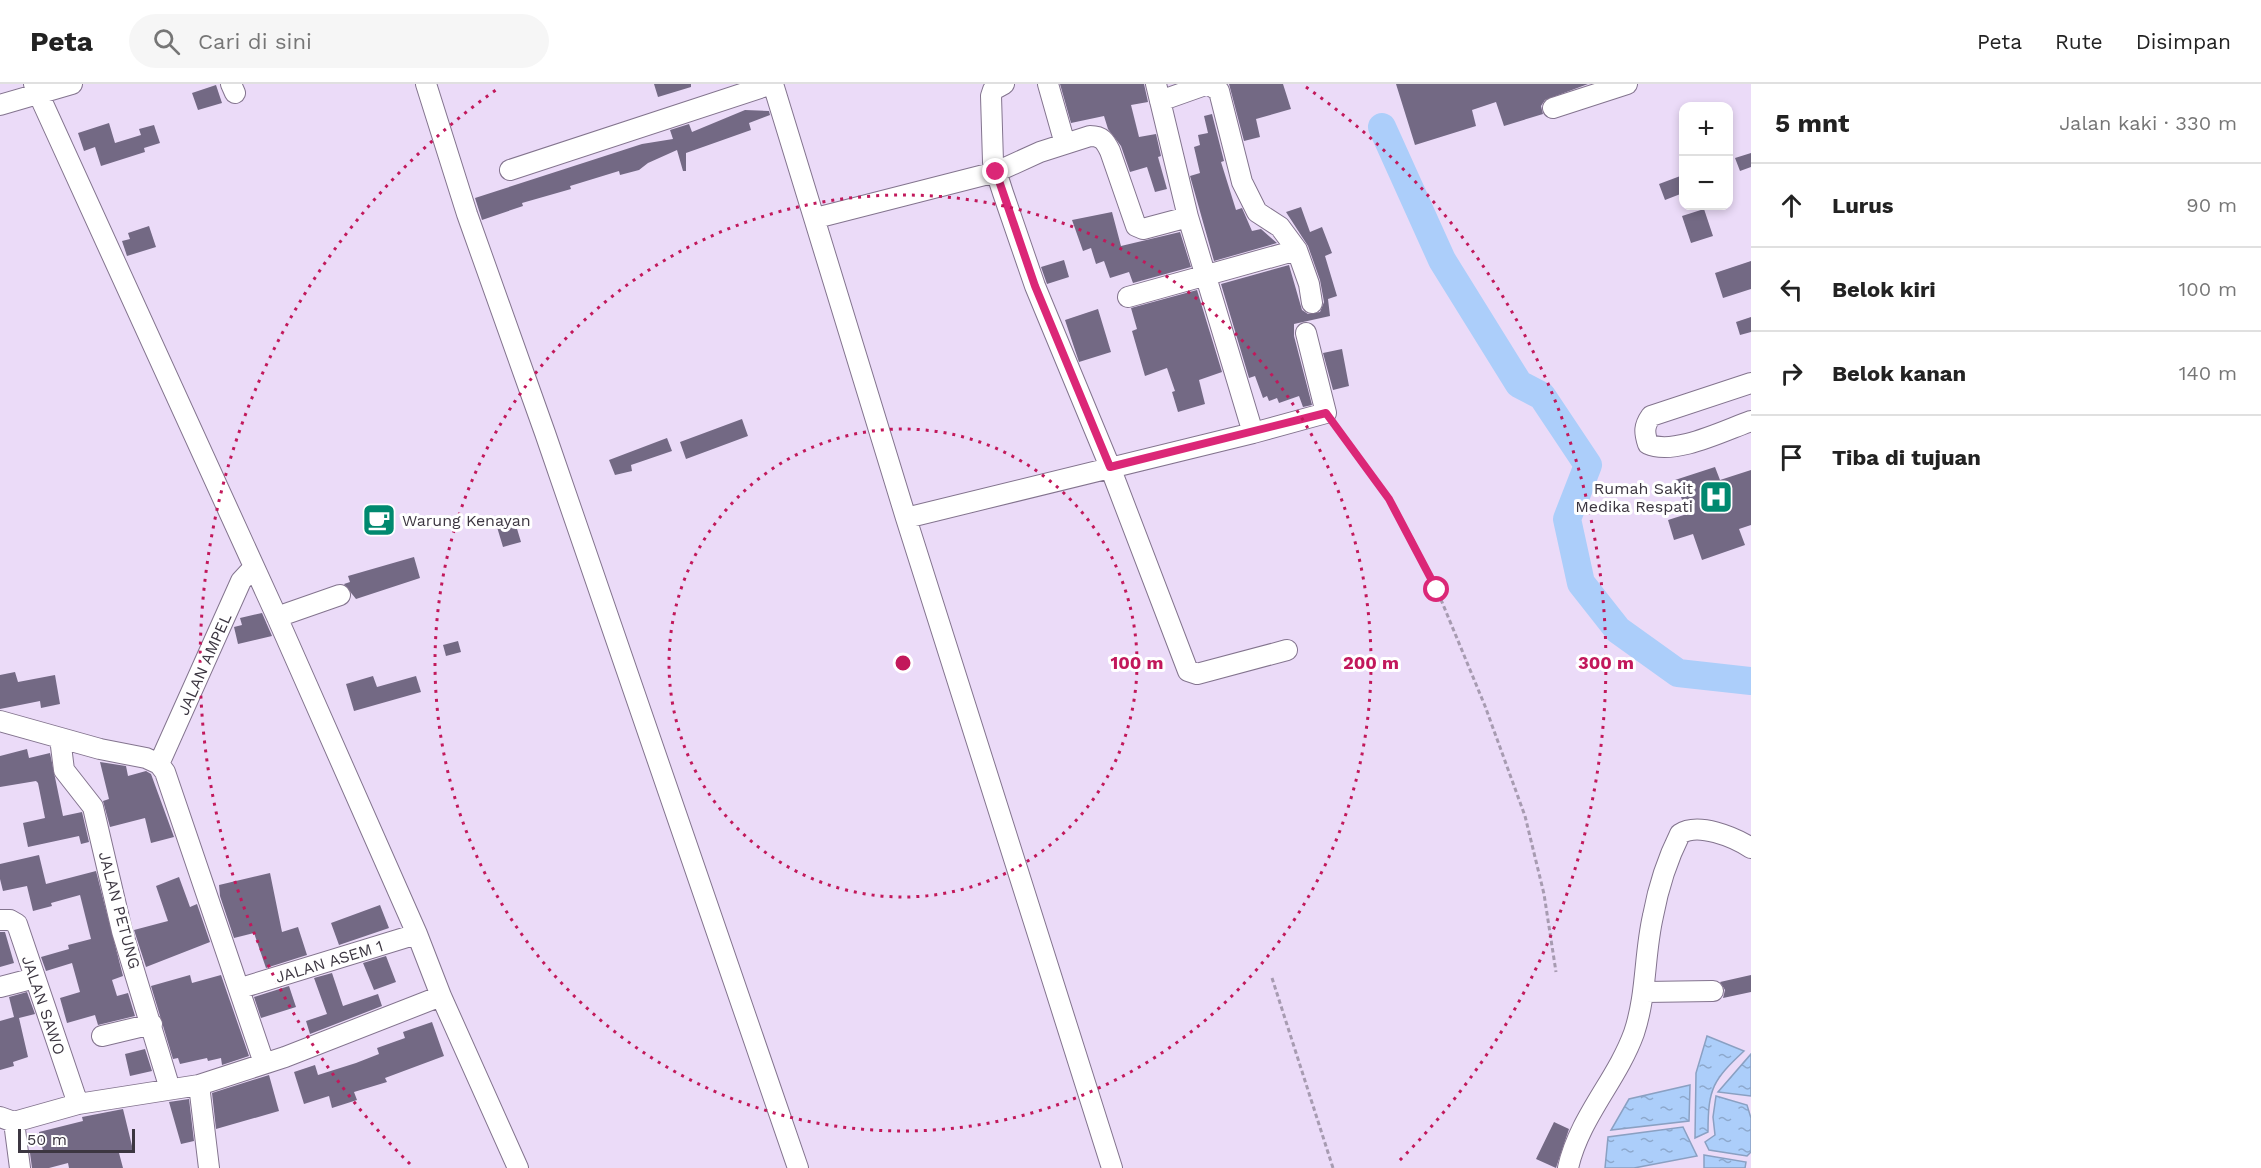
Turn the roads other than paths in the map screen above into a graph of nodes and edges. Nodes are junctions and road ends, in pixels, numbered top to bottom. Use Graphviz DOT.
graph roads {
  1 [pos="72,84"];
  2 [pos="426,84"];
  3 [pos="772,84"];
  4 [pos="1004,84"];
  5 [pos="1047,84"];
  6 [pos="1628,84"];
  7 [pos="37,89"];
  8 [pos="1158,93"];
  9 [pos="0,105"];
  10 [pos="1553,108"];
  11 [pos="1065,144"];
  12 [pos="510,170"];
  13 [pos="996,172"];
  14 [pos="1188,217"];
  15 [pos="816,218"];
  16 [pos="1297,250"];
  17 [pos="1204,275"];
  18 [pos="1128,297"];
  19 [pos="1312,303"];
  20 [pos="1306,333"];
  21 [pos="1751,383"];
  22 [pos="1751,421"];
  23 [pos="1253,433"];
  24 [pos="1110,467"];
  25 [pos="906,518"];
  26 [pos="254,567"];
  27 [pos="340,595"];
  28 [pos="277,617"];
  29 [pos="1287,650"];
  30 [pos="0,721"];
  31 [pos="60,738"];
  32 [pos="159,764"];
  33 [pos="1751,848"];
  34 [pos="0,920"];
  35 [pos="417,934"];
  36 [pos="34,978"];
  37 [pos="0,987"];
  38 [pos="241,988"];
  39 [pos="1713,991"];
  40 [pos="1645,992"];
  41 [pos="441,996"];
  42 [pos="152,1024"];
  43 [pos="102,1036"];
  44 [pos="264,1063"];
  45 [pos="199,1085"];
  46 [pos="170,1089"];
  47 [pos="78,1104"];
  48 [pos="7,1120"];
  49 [pos="20,1168"];
  50 [pos="209,1168"];
  51 [pos="518,1168"];
  52 [pos="798,1168"];
  53 [pos="1112,1168"];
  54 [pos="1568,1168"];
  1 -- 7 [label="street"];
  2 -- 52 [label="street"];
  3 -- 12 [label="street"];
  3 -- 15 [label="street"];
  4 -- 13 [label="street"];
  5 -- 11 [label="street"];
  6 -- 10 [label="street"];
  7 -- 9 [label="street"];
  7 -- 26 [label="street"];
  8 -- 14 [label="street"];
  8 -- 16 [label="street"];
  11 -- 13 [label="street"];
  11 -- 14 [label="street"];
  13 -- 15 [label="street"];
  13 -- 24 [label="street"];
  14 -- 17 [label="street"];
  15 -- 25 [label="street"];
  16 -- 17 [label="street"];
  16 -- 19 [label="street"];
  17 -- 18 [label="street"];
  17 -- 23 [label="street"];
  20 -- 23 [label="street"];
  21 -- 22 [label="street"];
  23 -- 24 [label="street"];
  24 -- 25 [label="street"];
  24 -- 29 [label="street"];
  25 -- 53 [label="street"];
  26 -- 28 [label="street"];
  26 -- 32 [label="street, JALAN AMPEL"];
  27 -- 28 [label="street"];
  28 -- 35 [label="street"];
  30 -- 31 [label="street"];
  31 -- 32 [label="street"];
  31 -- 42 [label="street, JALAN PETUNG"];
  32 -- 38 [label="street"];
  33 -- 40 [label="street"];
  34 -- 36 [label="street, JALAN SAWO"];
  35 -- 38 [label="street, JALAN ASEM 1"];
  35 -- 41 [label="street"];
  36 -- 37 [label="street"];
  36 -- 47 [label="street, JALAN SAWO"];
  38 -- 44 [label="street"];
  39 -- 40 [label="street"];
  40 -- 54 [label="street"];
  41 -- 44 [label="street"];
  41 -- 51 [label="street"];
  42 -- 43 [label="street"];
  42 -- 46 [label="street, JALAN PETUNG"];
  44 -- 45 [label="street"];
  45 -- 46 [label="street"];
  45 -- 50 [label="street"];
  46 -- 47 [label="street"];
  47 -- 48 [label="street"];
  48 -- 49 [label="street"];
}
